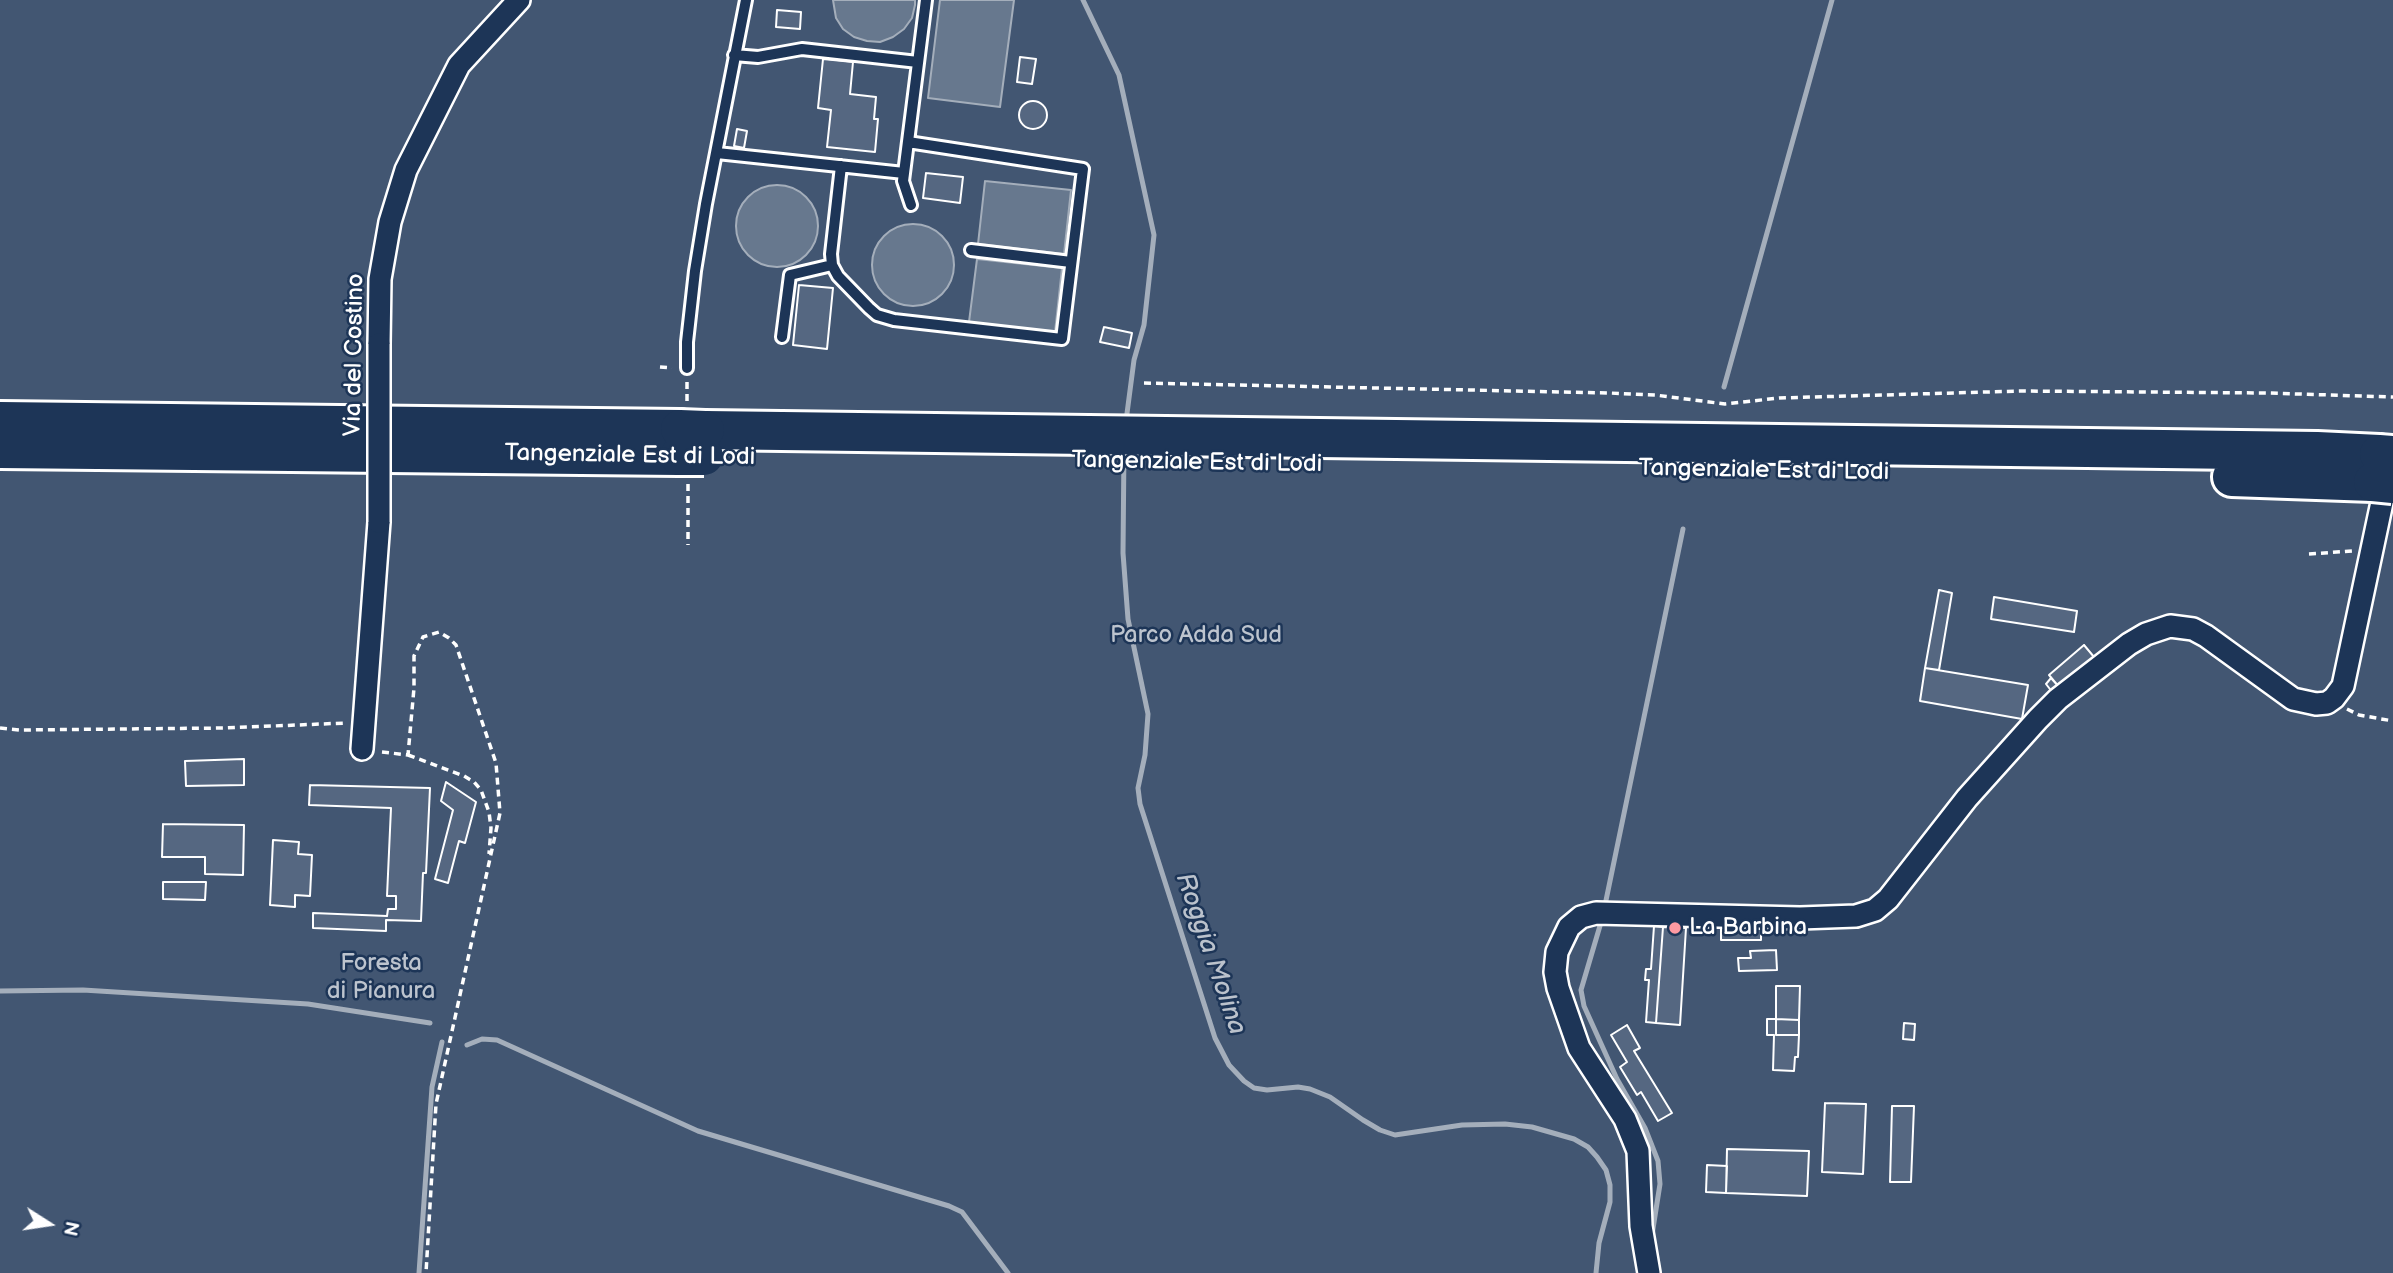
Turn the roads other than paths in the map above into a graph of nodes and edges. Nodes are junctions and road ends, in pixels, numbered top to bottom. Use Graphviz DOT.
graph roads {
  1 [pos="519,0"];
  2 [pos="746,0"];
  3 [pos="926,0"];
  4 [pos="734,55"];
  5 [pos="918,62"];
  6 [pos="908,142"];
  7 [pos="717,153"];
  8 [pos="841,166"];
  9 [pos="904,173"];
  10 [pos="911,205"];
  11 [pos="971,250"];
  12 [pos="1071,262"];
  13 [pos="832,265"];
  14 [pos="782,337"];
  15 [pos="687,368"];
  16 [pos="0,421"];
  17 [pos="692,443"];
  18 [pos="0,449"];
  19 [pos="2386,465"];
  20 [pos="362,750"];
  21 [pos="1649,1273"];
  1 -- 20 [label="street, Via del Costino, bridge"];
  2 -- 4 [label="lane"];
  3 -- 5 [label="lane"];
  4 -- 5 [label="lane"];
  4 -- 7 [label="lane"];
  5 -- 6 [label="lane"];
  6 -- 9 [label="lane"];
  6 -- 12 [label="lane"];
  7 -- 8 [label="lane"];
  7 -- 15 [label="lane"];
  8 -- 9 [label="lane"];
  8 -- 13 [label="lane"];
  9 -- 10 [label="lane"];
  11 -- 12 [label="lane"];
  12 -- 13 [label="lane"];
  13 -- 14 [label="lane"];
  16 -- 17 [label="highway, Tangenziale Est di Lodi"];
  17 -- 18 [label="highway, Tangenziale Est di Lodi"];
  17 -- 19 [label="highway, Tangenziale Est di Lodi"];
  19 -- 21 [label="street"];
}
